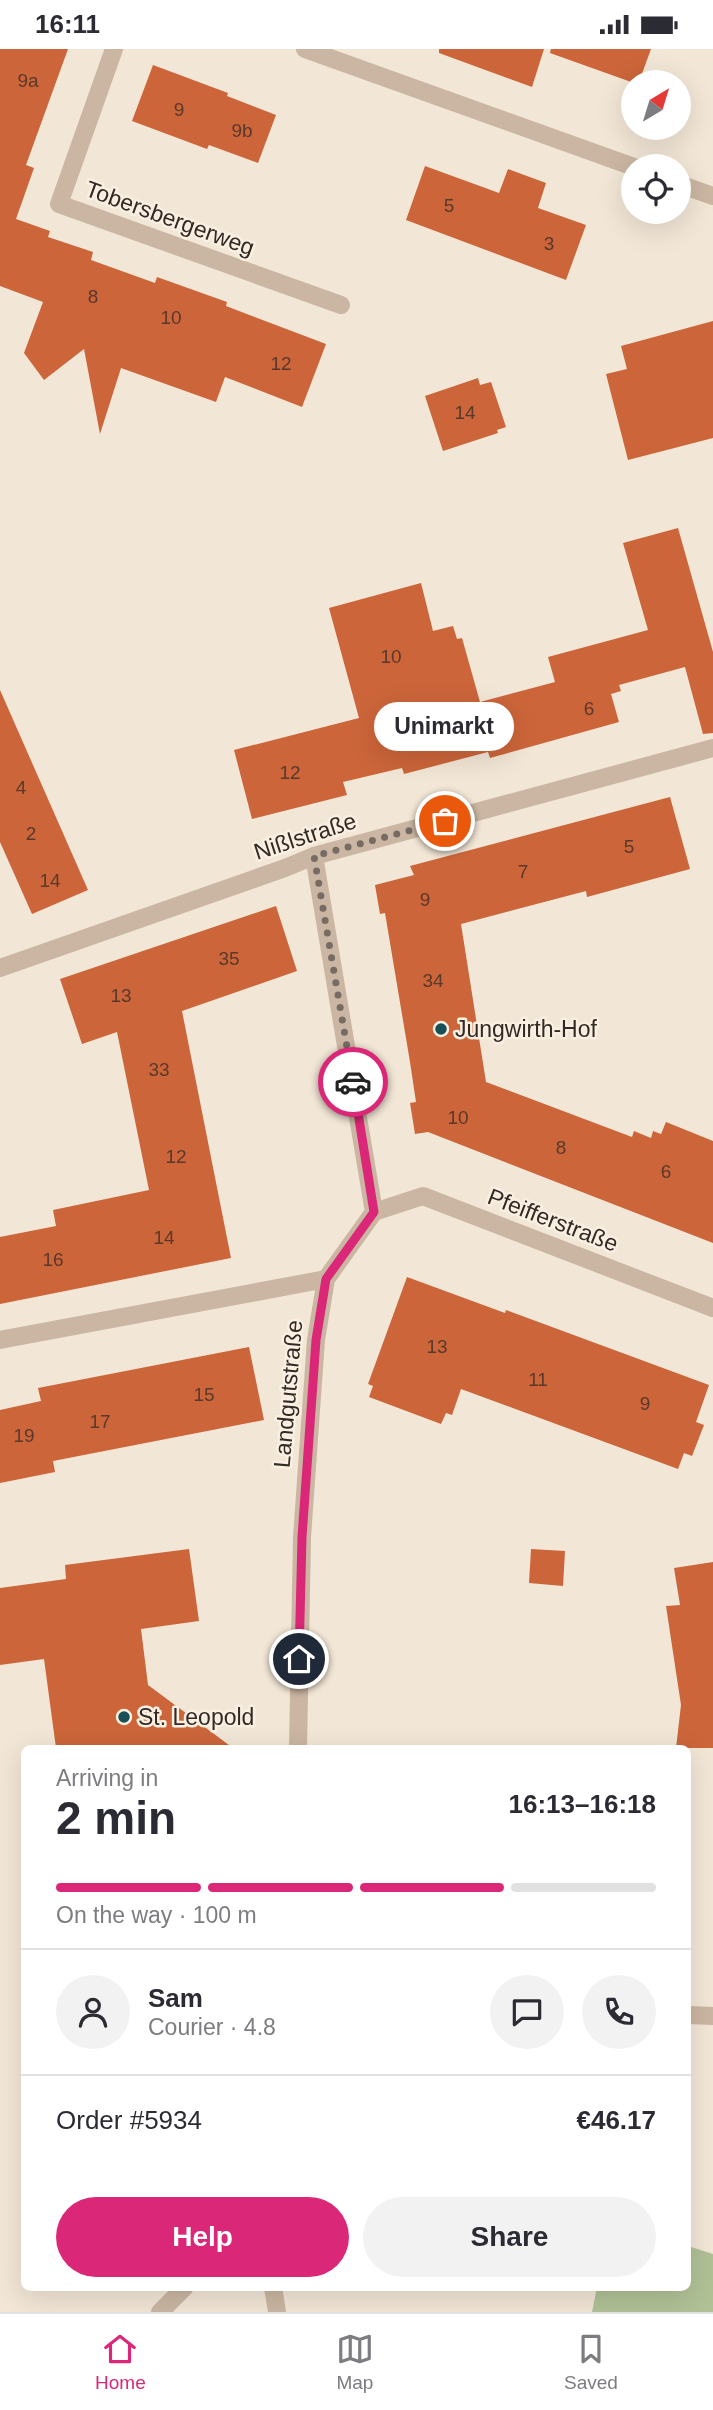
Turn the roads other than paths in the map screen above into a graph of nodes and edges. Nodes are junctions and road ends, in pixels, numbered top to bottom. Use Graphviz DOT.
graph roads {
  1 [pos="114,49"];
  2 [pos="305,49"];
  3 [pos="621,162"];
  4 [pos="691,188"];
  5 [pos="713,196"];
  6 [pos="341,305"];
  7 [pos="713,748"];
  8 [pos="314,856"];
  9 [pos="1,966"];
  10 [pos="374,1212"];
  11 [pos="326,1279"];
  12 [pos="713,1308"];
  13 [pos="0,1341"];
  14 [pos="298,1745"];
  15 [pos="691,2015"];
  16 [pos="713,2016"];
  17 [pos="181,2291"];
  18 [pos="274,2291"];
  19 [pos="160,2312"];
  20 [pos="277,2312"];
  1 -- 6 [label="street, Tobersbergerweg"];
  2 -- 3 [label="street"];
  4 -- 5 [label="street"];
  7 -- 8 [label="street, Nißlstraße"];
  8 -- 9 [label="street, Nißlstraße"];
  8 -- 10 [label="street"];
  10 -- 11 [label="street, Landgutstraße"];
  10 -- 12 [label="street, Pfeifferstraße"];
  11 -- 13 [label="street"];
  11 -- 14 [label="street, Landgutstraße"];
  15 -- 16 [label="street"];
  17 -- 19 [label="street"];
  18 -- 20 [label="street"];
}
